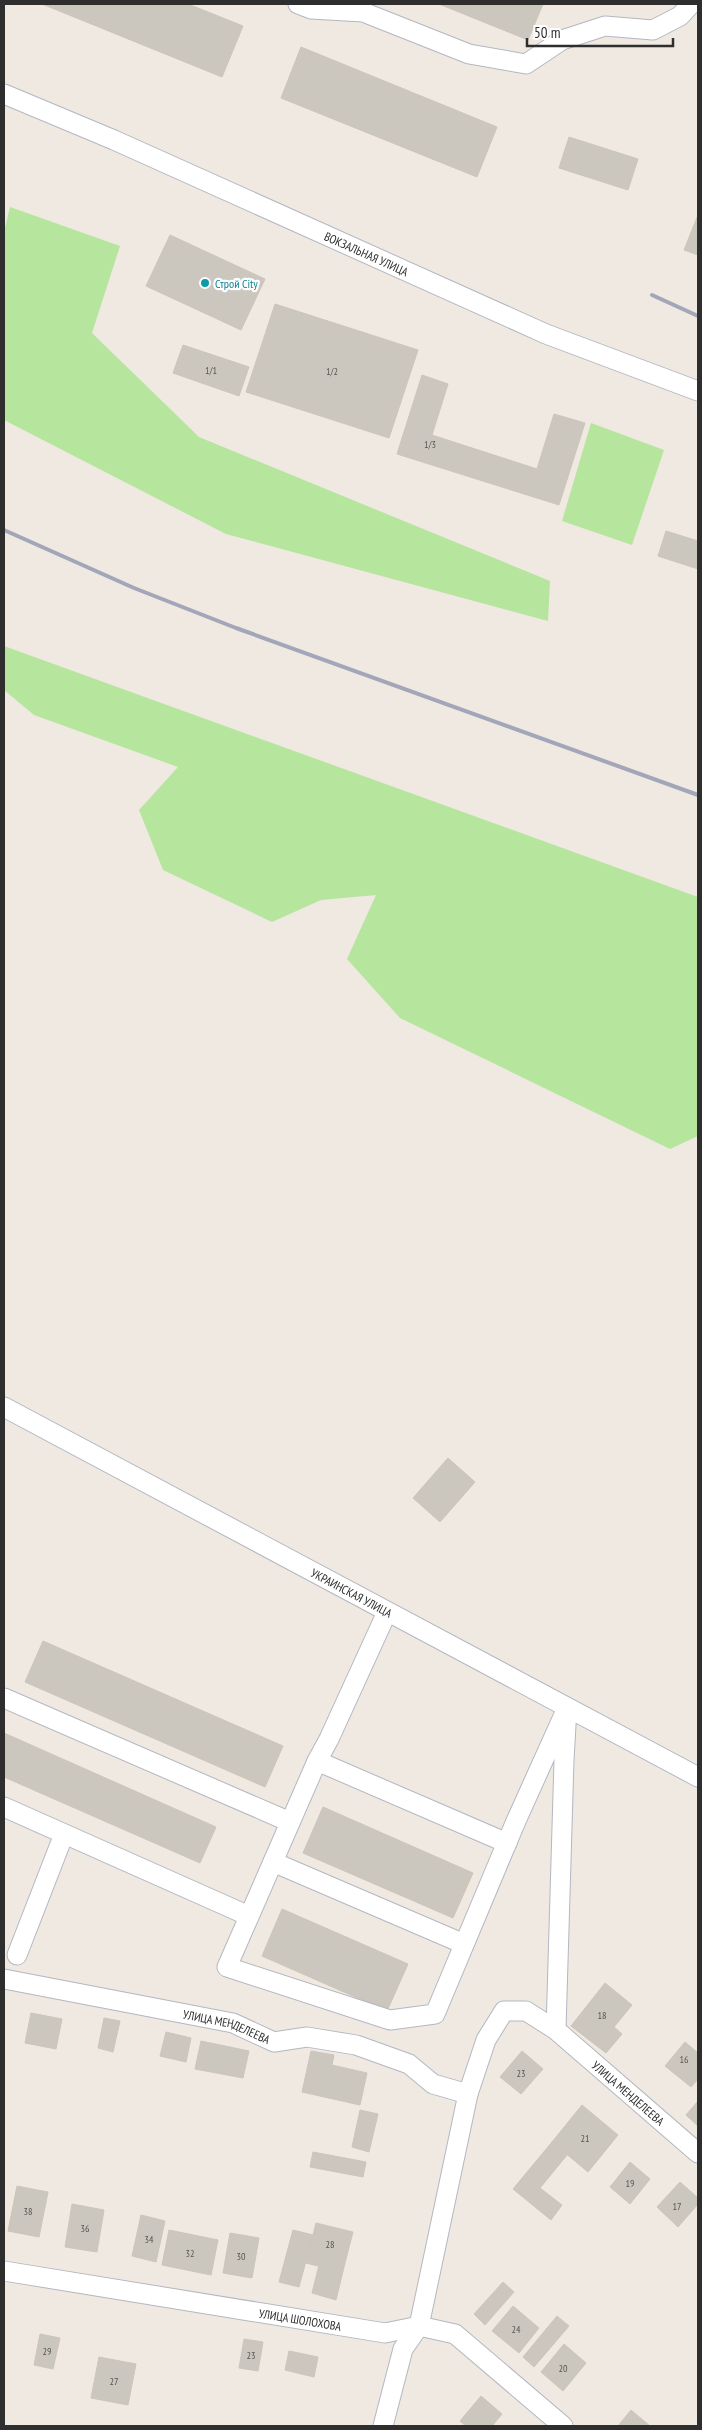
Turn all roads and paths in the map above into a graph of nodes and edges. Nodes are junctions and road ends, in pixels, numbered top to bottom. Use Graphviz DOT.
graph roads {
  1 [pos="298,4"];
  2 [pos="691,4"];
  3 [pos="4,94"];
  4 [pos="4,109"];
  5 [pos="37,109"];
  6 [pos="698,391"];
  7 [pos="4,1407"];
  8 [pos="387,1612"];
  9 [pos="4,1698"];
  10 [pos="567,1708"];
  11 [pos="317,1761"];
  12 [pos="698,1777"];
  13 [pos="4,1807"];
  14 [pos="290,1822"];
  15 [pos="64,1834"];
  16 [pos="507,1843"];
  17 [pos="273,1862"];
  18 [pos="249,1916"];
  19 [pos="464,1944"];
  20 [pos="17,1955"];
  21 [pos="4,1979"];
  22 [pos="556,2030"];
  23 [pos="468,2094"];
  24 [pos="698,2153"];
  25 [pos="4,2271"];
  26 [pos="419,2326"];
  27 [pos="383,2426"];
  28 [pos="563,2426"];
  1 -- 2 [label="street"];
  3 -- 5 [label="street, ВОКЗАЛЬНАЯ УЛИЦА"];
  4 -- 5 [label="street"];
  5 -- 6 [label="street, ВОКЗАЛЬНАЯ УЛИЦА"];
  7 -- 8 [label="street, УКРАИНСКАЯ УЛИЦА"];
  8 -- 10 [label="street, УКРАИНСКАЯ УЛИЦА"];
  8 -- 11 [label="street"];
  9 -- 14 [label="street"];
  10 -- 12 [label="street, УКРАИНСКАЯ УЛИЦА"];
  10 -- 16 [label="street"];
  10 -- 22 [label="street"];
  11 -- 14 [label="street"];
  11 -- 16 [label="street"];
  13 -- 15 [label="street"];
  14 -- 17 [label="street"];
  15 -- 18 [label="street"];
  15 -- 20 [label="street"];
  16 -- 19 [label="street"];
  17 -- 18 [label="street"];
  17 -- 19 [label="street"];
  18 -- 19 [label="street"];
  21 -- 23 [label="street, УЛИЦА МЕНДЕЛЕЕВА"];
  22 -- 23 [label="street, УЛИЦА МЕНДЕЛЕЕВА"];
  22 -- 24 [label="street, УЛИЦА МЕНДЕЛЕЕВА"];
  23 -- 26 [label="street"];
  25 -- 26 [label="street, УЛИЦА ШОЛОХОВА"];
  26 -- 27 [label="street"];
  26 -- 28 [label="street, УЛИЦА ШОЛОХОВА"];
}
